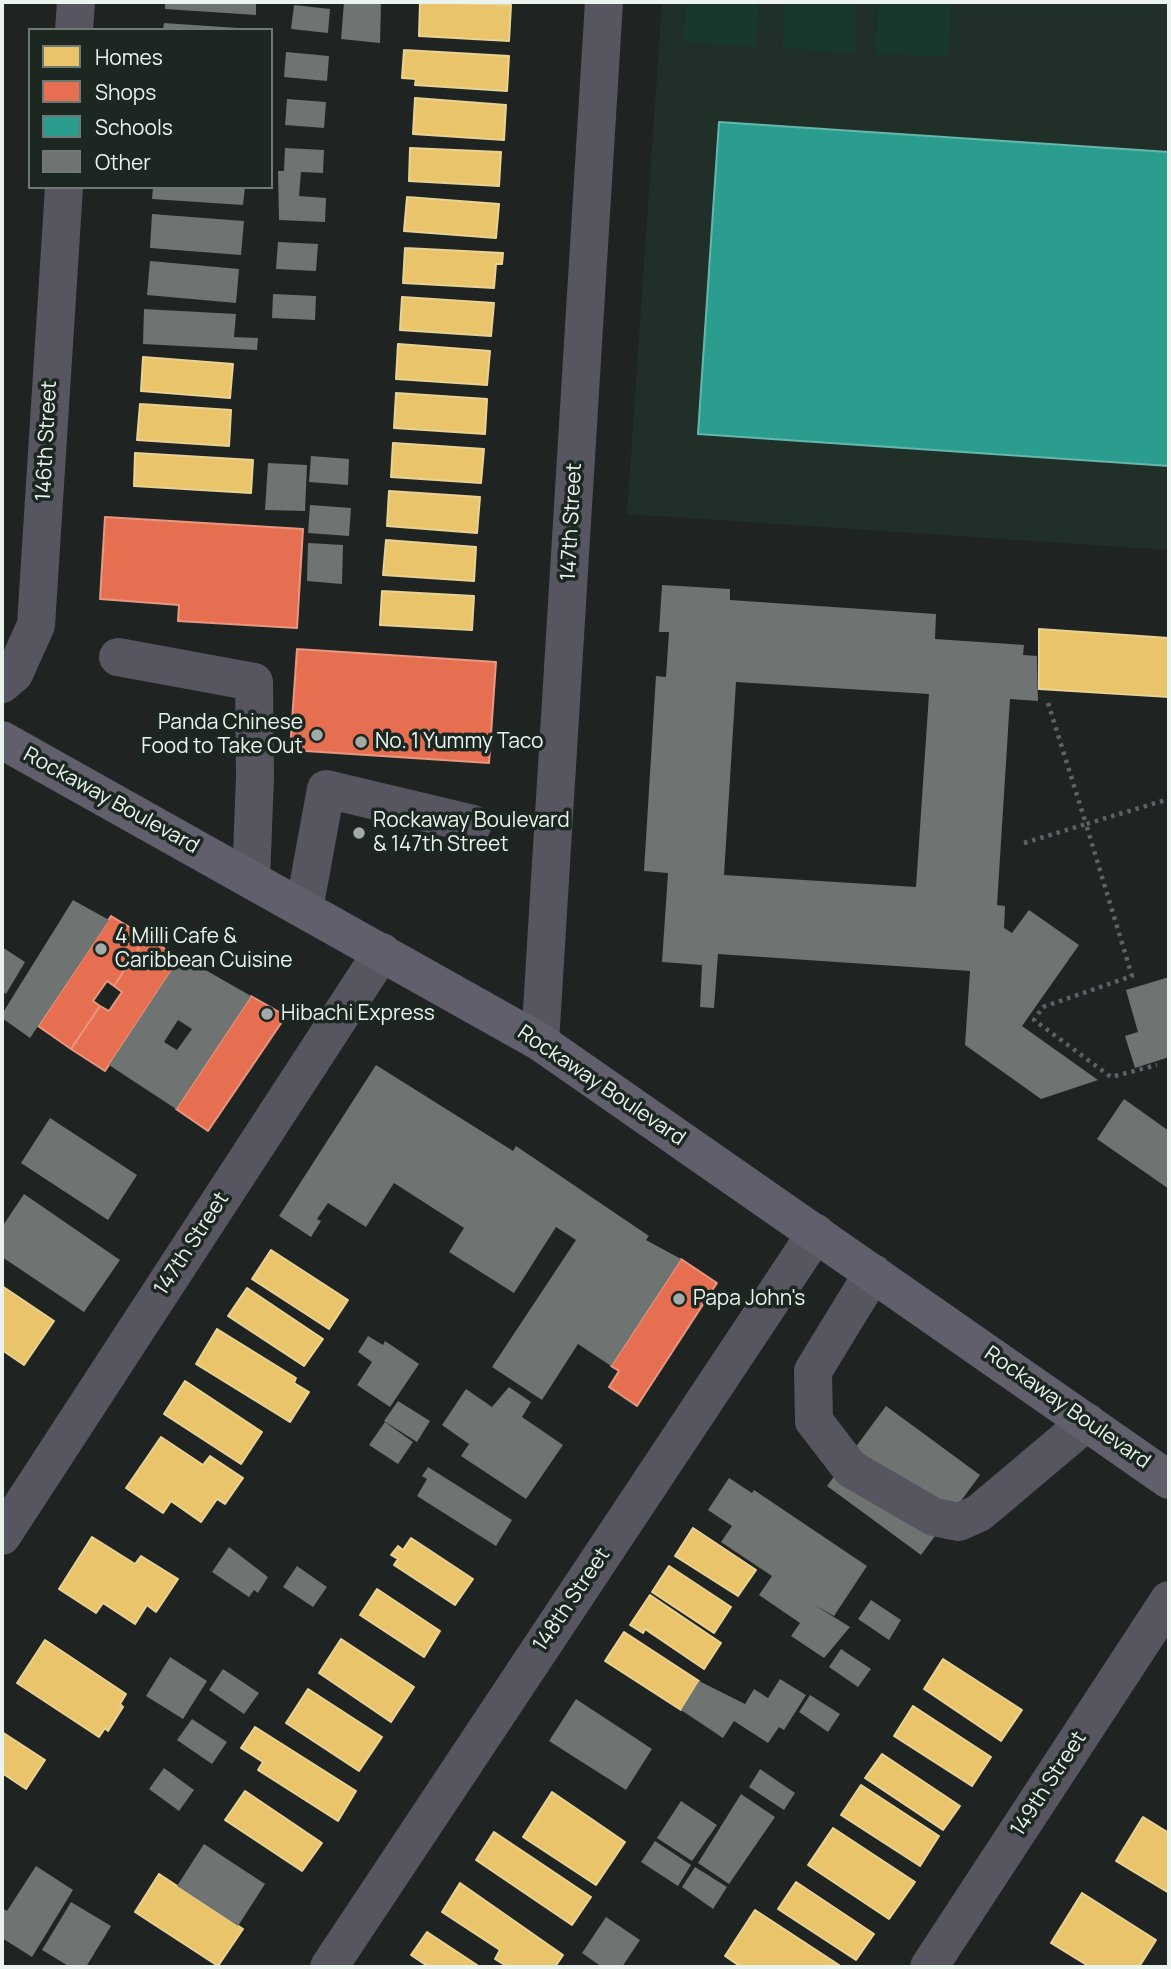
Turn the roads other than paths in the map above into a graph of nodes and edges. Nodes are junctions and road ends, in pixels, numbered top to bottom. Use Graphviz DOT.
graph roads {
  1 [pos="76,2"];
  2 [pos="604,2"];
  3 [pos="74,28"];
  4 [pos="64,189"];
  5 [pos="118,657"];
  6 [pos="2,684"];
  7 [pos="2,740"];
  8 [pos="472,824"];
  9 [pos="251,879"];
  10 [pos="304,909"];
  11 [pos="382,952"];
  12 [pos="540,1042"];
  13 [pos="816,1233"];
  14 [pos="873,1273"];
  15 [pos="1087,1422"];
  16 [pos="1169,1480"];
  17 [pos="2,1536"];
  18 [pos="1164,1620"];
  19 [pos="329,1967"];
  20 [pos="929,1967"];
  1 -- 3 [label="street"];
  2 -- 12 [label="street, 147th Street"];
  4 -- 6 [label="street, 146th Street"];
  5 -- 9 [label="street"];
  7 -- 9 [label="main road, Rockaway Boulevard"];
  8 -- 10 [label="street"];
  9 -- 10 [label="main road, Rockaway Boulevard"];
  10 -- 11 [label="main road, Rockaway Boulevard"];
  11 -- 12 [label="main road, Rockaway Boulevard"];
  11 -- 17 [label="street, 147th Street"];
  12 -- 13 [label="main road, Rockaway Boulevard"];
  13 -- 14 [label="main road, Rockaway Boulevard"];
  13 -- 19 [label="street, 148th Street"];
  14 -- 15 [label="main road, Rockaway Boulevard"];
  14 -- 15 [label="street"];
  15 -- 16 [label="main road, Rockaway Boulevard"];
  18 -- 20 [label="street, 149th Street"];
}
